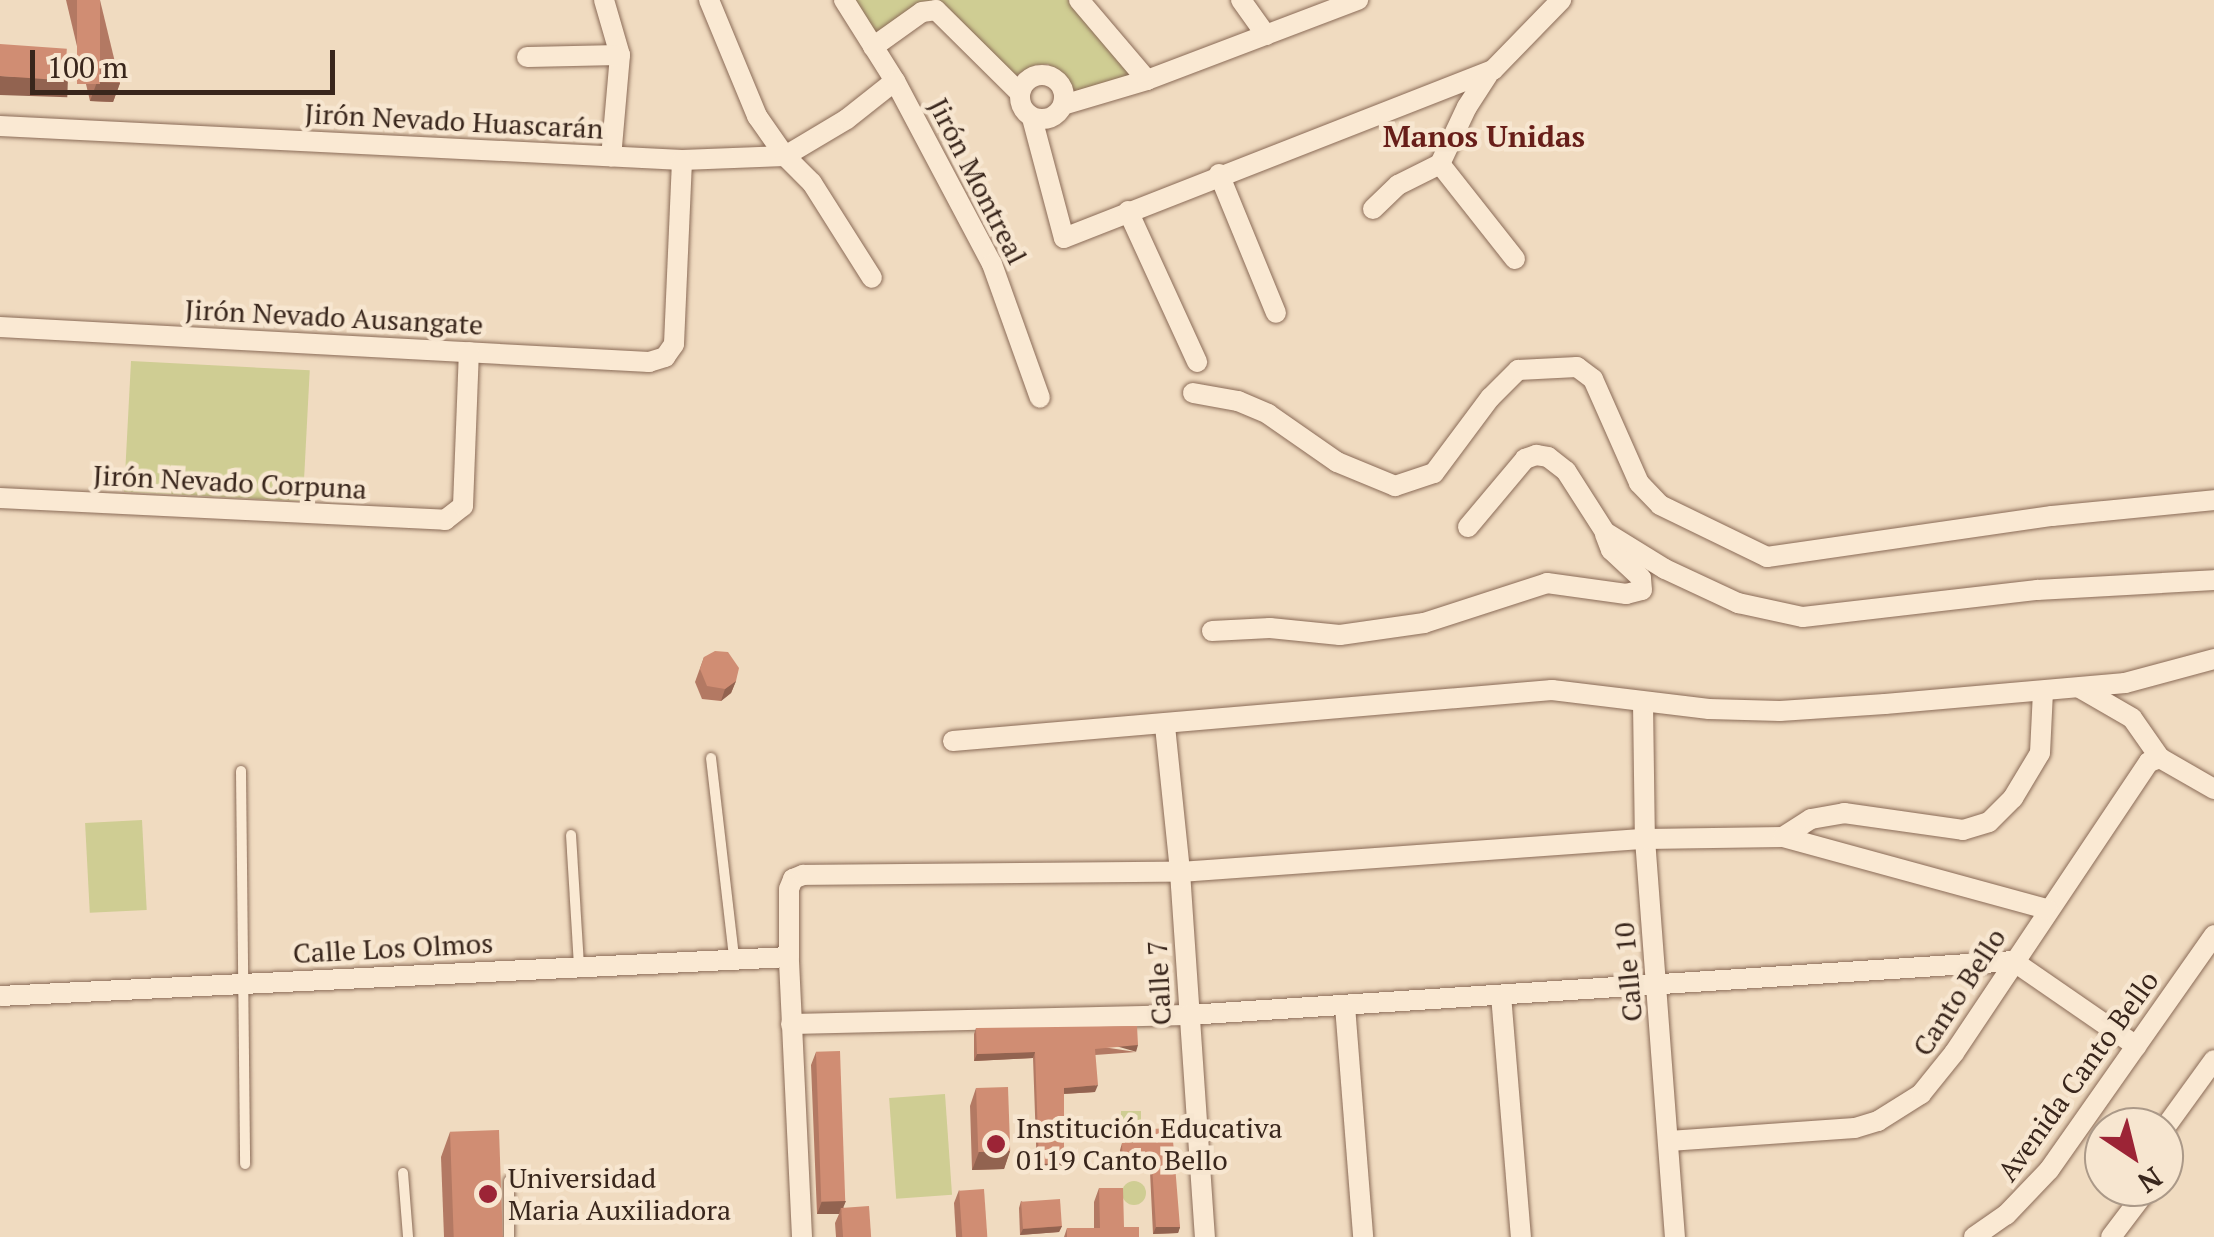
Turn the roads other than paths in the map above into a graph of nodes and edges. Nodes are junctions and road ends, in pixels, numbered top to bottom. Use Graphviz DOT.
graph roads {
  1 [pos="604,0"];
  2 [pos="709,0"];
  3 [pos="844,0"];
  4 [pos="1079,0"];
  5 [pos="1240,0"];
  6 [pos="1358,0"];
  7 [pos="1561,0"];
  8 [pos="1327,5"];
  9 [pos="1266,35"];
  10 [pos="873,47"];
  11 [pos="620,55"];
  12 [pos="527,56"];
  13 [pos="1492,70"];
  14 [pos="1147,80"];
  15 [pos="895,81"];
  16 [pos="1020,93"];
  17 [pos="1063,106"];
  18 [pos="1032,118"];
  19 [pos="0,126"];
  20 [pos="785,156"];
  21 [pos="611,157"];
  22 [pos="682,160"];
  23 [pos="1440,164"];
  24 [pos="1219,174"];
  25 [pos="1372,209"];
  26 [pos="1128,211"];
  27 [pos="1515,259"];
  28 [pos="872,278"];
  29 [pos="1276,313"];
  30 [pos="0,327"];
  31 [pos="469,352"];
  32 [pos="1197,362"];
  33 [pos="1192,393"];
  34 [pos="1040,398"];
  35 [pos="0,498"];
  36 [pos="2214,500"];
  37 [pos="1468,527"];
  38 [pos="1604,532"];
  39 [pos="2214,580"];
  40 [pos="1212,630"];
  41 [pos="2214,659"];
  42 [pos="2080,688"];
  43 [pos="2043,692"];
  44 [pos="1642,703"];
  45 [pos="1165,726"];
  46 [pos="953,741"];
  47 [pos="711,758"];
  48 [pos="2160,758"];
  49 [pos="241,771"];
  50 [pos="2214,789"];
  51 [pos="571,835"];
  52 [pos="1783,837"];
  53 [pos="1645,839"];
  54 [pos="1180,872"];
  55 [pos="2047,909"];
  56 [pos="2214,936"];
  57 [pos="789,957"];
  58 [pos="734,958"];
  59 [pos="2013,961"];
  60 [pos="580,966"];
  61 [pos="1656,983"];
  62 [pos="245,984"];
  63 [pos="1501,995"];
  64 [pos="0,996"];
  65 [pos="1346,1006"];
  66 [pos="1188,1015"];
  67 [pos="791,1024"];
  68 [pos="2136,1046"];
  69 [pos="2212,1068"];
  70 [pos="2182,1107"];
  71 [pos="1669,1141"];
  72 [pos="244,1164"];
  73 [pos="403,1173"];
  74 [pos="508,1181"];
  75 [pos="2134,1207"];
  76 [pos="1977,1236"];
  77 [pos="408,1237"];
  78 [pos="510,1237"];
  79 [pos="802,1237"];
  80 [pos="1205,1237"];
  81 [pos="1364,1237"];
  82 [pos="1521,1237"];
  83 [pos="1675,1237"];
  84 [pos="2111,1237"];
  1 -- 11 [label="street"];
  2 -- 20 [label="street"];
  3 -- 10 [label="street, Jirón Montreal"];
  4 -- 14 [label="street"];
  5 -- 9 [label="street"];
  6 -- 8 [label="street"];
  7 -- 13 [label="street"];
  8 -- 9 [label="street"];
  9 -- 14 [label="street"];
  10 -- 15 [label="street, Jirón Montreal"];
  10 -- 16 [label="street"];
  11 -- 12 [label="street"];
  11 -- 21 [label="street"];
  13 -- 23 [label="street"];
  13 -- 24 [label="street"];
  14 -- 17 [label="street"];
  15 -- 20 [label="street"];
  15 -- 34 [label="street, Jirón Montreal"];
  16 -- 17 [label="street"];
  16 -- 18 [label="street"];
  17 -- 18 [label="street"];
  18 -- 26 [label="street"];
  19 -- 21 [label="street, Jirón Nevado Huascarán"];
  20 -- 22 [label="street, Jirón Nevado Huascarán"];
  20 -- 28 [label="street"];
  21 -- 22 [label="street, Jirón Nevado Huascarán"];
  22 -- 31 [label="street, Jirón Nevado Ausangate"];
  23 -- 25 [label="street"];
  23 -- 27 [label="street"];
  24 -- 26 [label="street"];
  24 -- 29 [label="street"];
  26 -- 32 [label="street"];
  30 -- 31 [label="street, Jirón Nevado Ausangate"];
  31 -- 35 [label="street, Jirón Nevado Corpuna"];
  33 -- 36 [label="street"];
  37 -- 38 [label="street"];
  38 -- 39 [label="street"];
  38 -- 40 [label="street"];
  41 -- 42 [label="street"];
  42 -- 43 [label="street"];
  42 -- 48 [label="street"];
  43 -- 44 [label="street"];
  43 -- 52 [label="street"];
  44 -- 45 [label="street"];
  44 -- 53 [label="street, Calle 10"];
  45 -- 46 [label="street"];
  45 -- 54 [label="street, Calle 7"];
  47 -- 58 [label="lane"];
  48 -- 50 [label="street"];
  48 -- 55 [label="street, Canto Bello"];
  49 -- 62 [label="lane"];
  51 -- 60 [label="lane"];
  52 -- 53 [label="street"];
  52 -- 55 [label="street"];
  53 -- 54 [label="street"];
  53 -- 61 [label="street, Calle 10"];
  54 -- 57 [label="street"];
  54 -- 66 [label="street, Calle 7"];
  55 -- 59 [label="street, Canto Bello"];
  56 -- 68 [label="street, Avenida Canto Bello"];
  57 -- 58 [label="street, Calle Los Olmos"];
  57 -- 67 [label="street"];
  58 -- 60 [label="street, Calle Los Olmos"];
  59 -- 61 [label="street"];
  59 -- 68 [label="street"];
  59 -- 71 [label="street, Canto Bello"];
  60 -- 62 [label="street, Calle Los Olmos"];
  61 -- 63 [label="street"];
  61 -- 71 [label="street, Calle 10"];
  62 -- 64 [label="street, Calle Los Olmos"];
  62 -- 72 [label="lane"];
  63 -- 65 [label="street"];
  63 -- 82 [label="street"];
  65 -- 66 [label="street"];
  65 -- 81 [label="street"];
  66 -- 67 [label="street"];
  66 -- 80 [label="street, Calle 7"];
  67 -- 79 [label="street"];
  68 -- 76 [label="street, Avenida Canto Bello"];
  69 -- 70 [label="street"];
  71 -- 83 [label="street, Calle 10"];
  73 -- 77 [label="lane"];
  74 -- 78 [label="lane"];
  75 -- 84 [label="street"];
}
